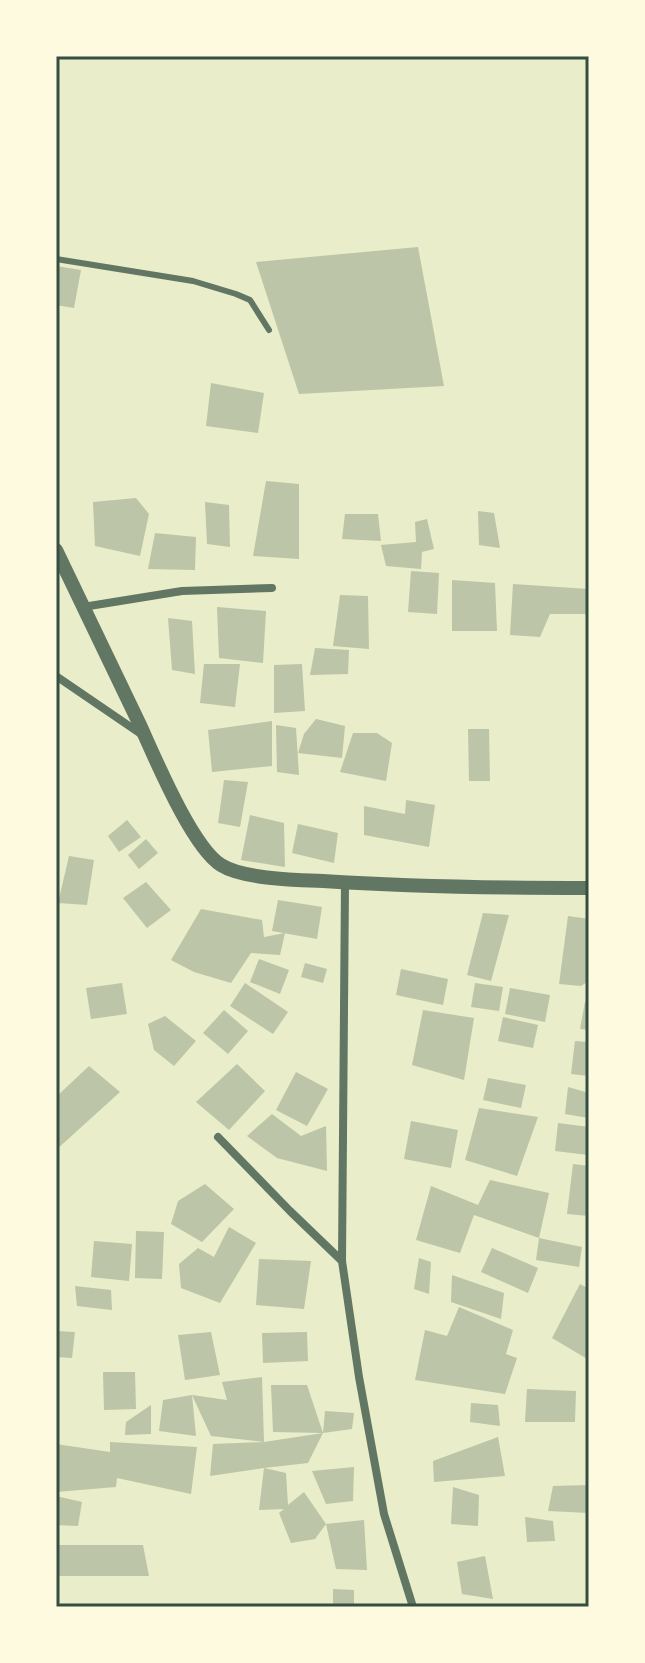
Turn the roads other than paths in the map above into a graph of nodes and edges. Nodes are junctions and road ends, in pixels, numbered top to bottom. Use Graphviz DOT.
graph roads {
  1 [pos="56,259"];
  2 [pos="269,330"];
  3 [pos="56,550"];
  4 [pos="272,588"];
  5 [pos="83,607"];
  6 [pos="56,676"];
  7 [pos="145,737"];
  8 [pos="345,883"];
  9 [pos="589,888"];
  10 [pos="218,1137"];
  11 [pos="342,1261"];
  12 [pos="413,1607"];
  1 -- 2 [label="lane"];
  3 -- 5 [label="street"];
  4 -- 5 [label="street"];
  5 -- 7 [label="street"];
  6 -- 7 [label="street"];
  7 -- 8 [label="street"];
  8 -- 9 [label="street"];
  8 -- 11 [label="street"];
  10 -- 11 [label="street"];
  11 -- 12 [label="street"];
}
